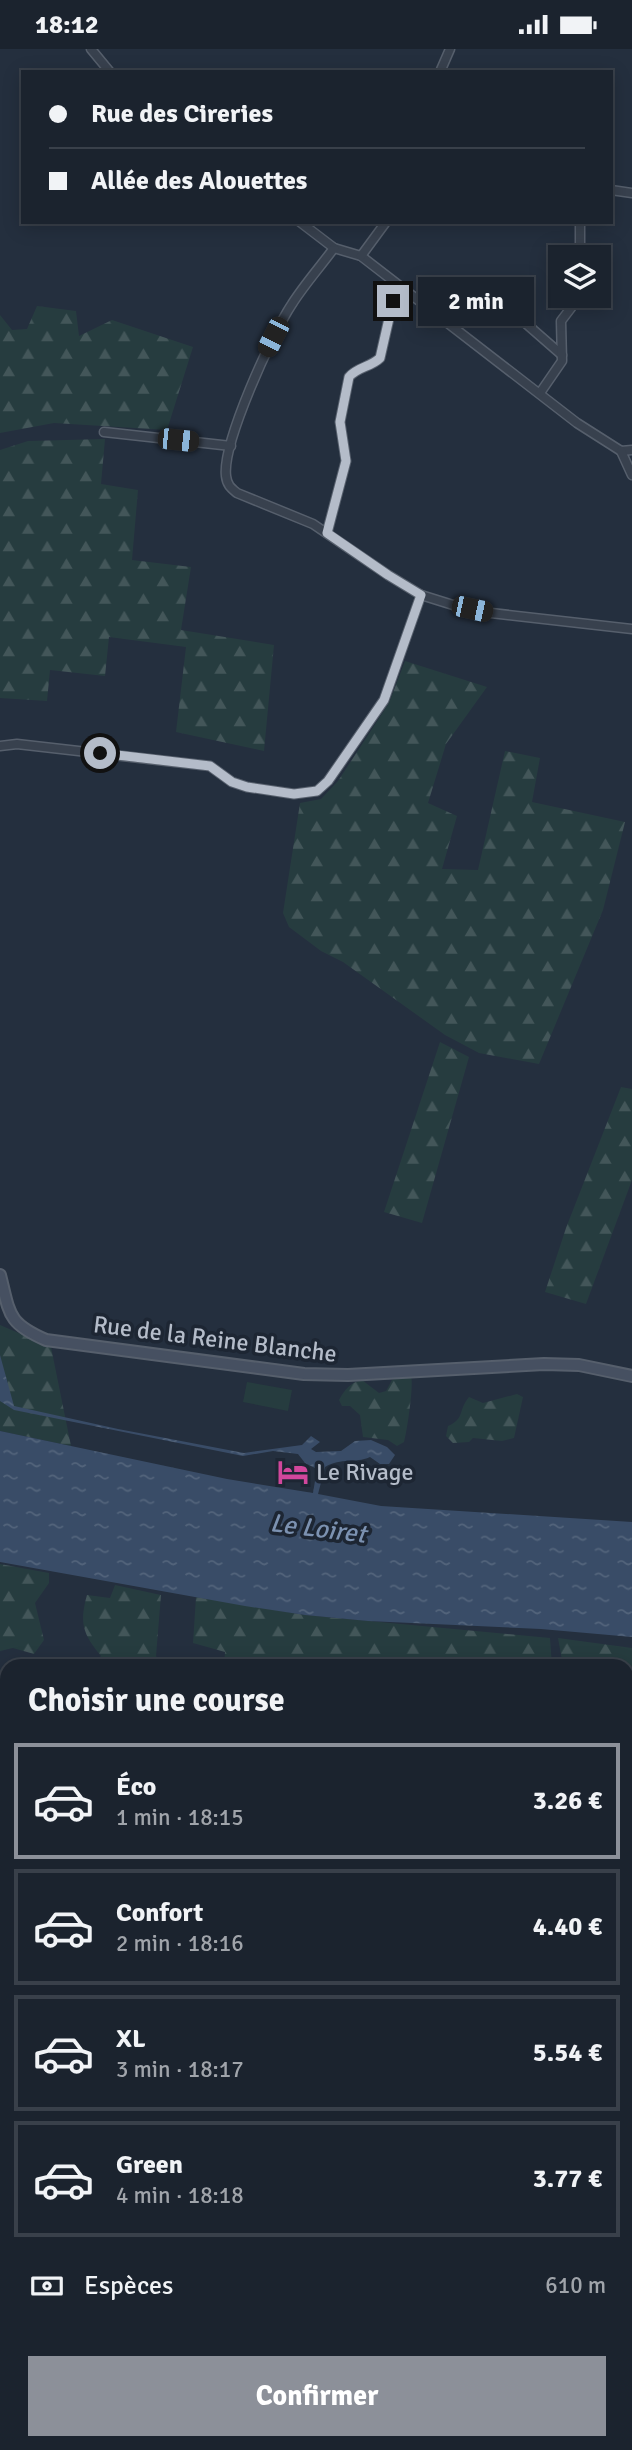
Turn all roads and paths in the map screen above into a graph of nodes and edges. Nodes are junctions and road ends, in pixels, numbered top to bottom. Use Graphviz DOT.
graph roads {
  1 [pos="91,49"];
  2 [pos="450,49"];
  3 [pos="108,70"];
  4 [pos="441,70"];
  5 [pos="613,190"];
  6 [pos="632,193"];
  7 [pos="303,224"];
  8 [pos="385,224"];
  9 [pos="580,224"];
  10 [pos="580,245"];
  11 [pos="334,248"];
  12 [pos="361,256"];
  13 [pos="402,287"];
  14 [pos="571,308"];
  15 [pos="515,314"];
  16 [pos="562,355"];
  17 [pos="540,393"];
  18 [pos="104,432"];
  19 [pos="231,446"];
  20 [pos="632,450"];
  21 [pos="621,451"];
  22 [pos="632,475"];
  23 [pos="327,533"];
  24 [pos="421,595"];
  25 [pos="632,629"];
  26 [pos="0,746"];
  27 [pos="0,1275"];
  28 [pos="632,1376"];
  1 -- 3 [label="street"];
  2 -- 4 [label="street"];
  5 -- 6 [label="street"];
  7 -- 11 [label="street"];
  8 -- 12 [label="street"];
  9 -- 10 [label="street"];
  11 -- 12 [label="street"];
  11 -- 19 [label="street"];
  12 -- 13 [label="street"];
  13 -- 17 [label="street"];
  13 -- 23 [label="street"];
  14 -- 16 [label="street"];
  15 -- 16 [label="street"];
  16 -- 17 [label="street"];
  17 -- 21 [label="street"];
  18 -- 19 [label="street"];
  19 -- 23 [label="street"];
  20 -- 21 [label="street"];
  21 -- 22 [label="street"];
  23 -- 24 [label="street"];
  24 -- 25 [label="street"];
  24 -- 26 [label="street"];
  27 -- 28 [label="street, Rue de la Reine Blanche"];
}
